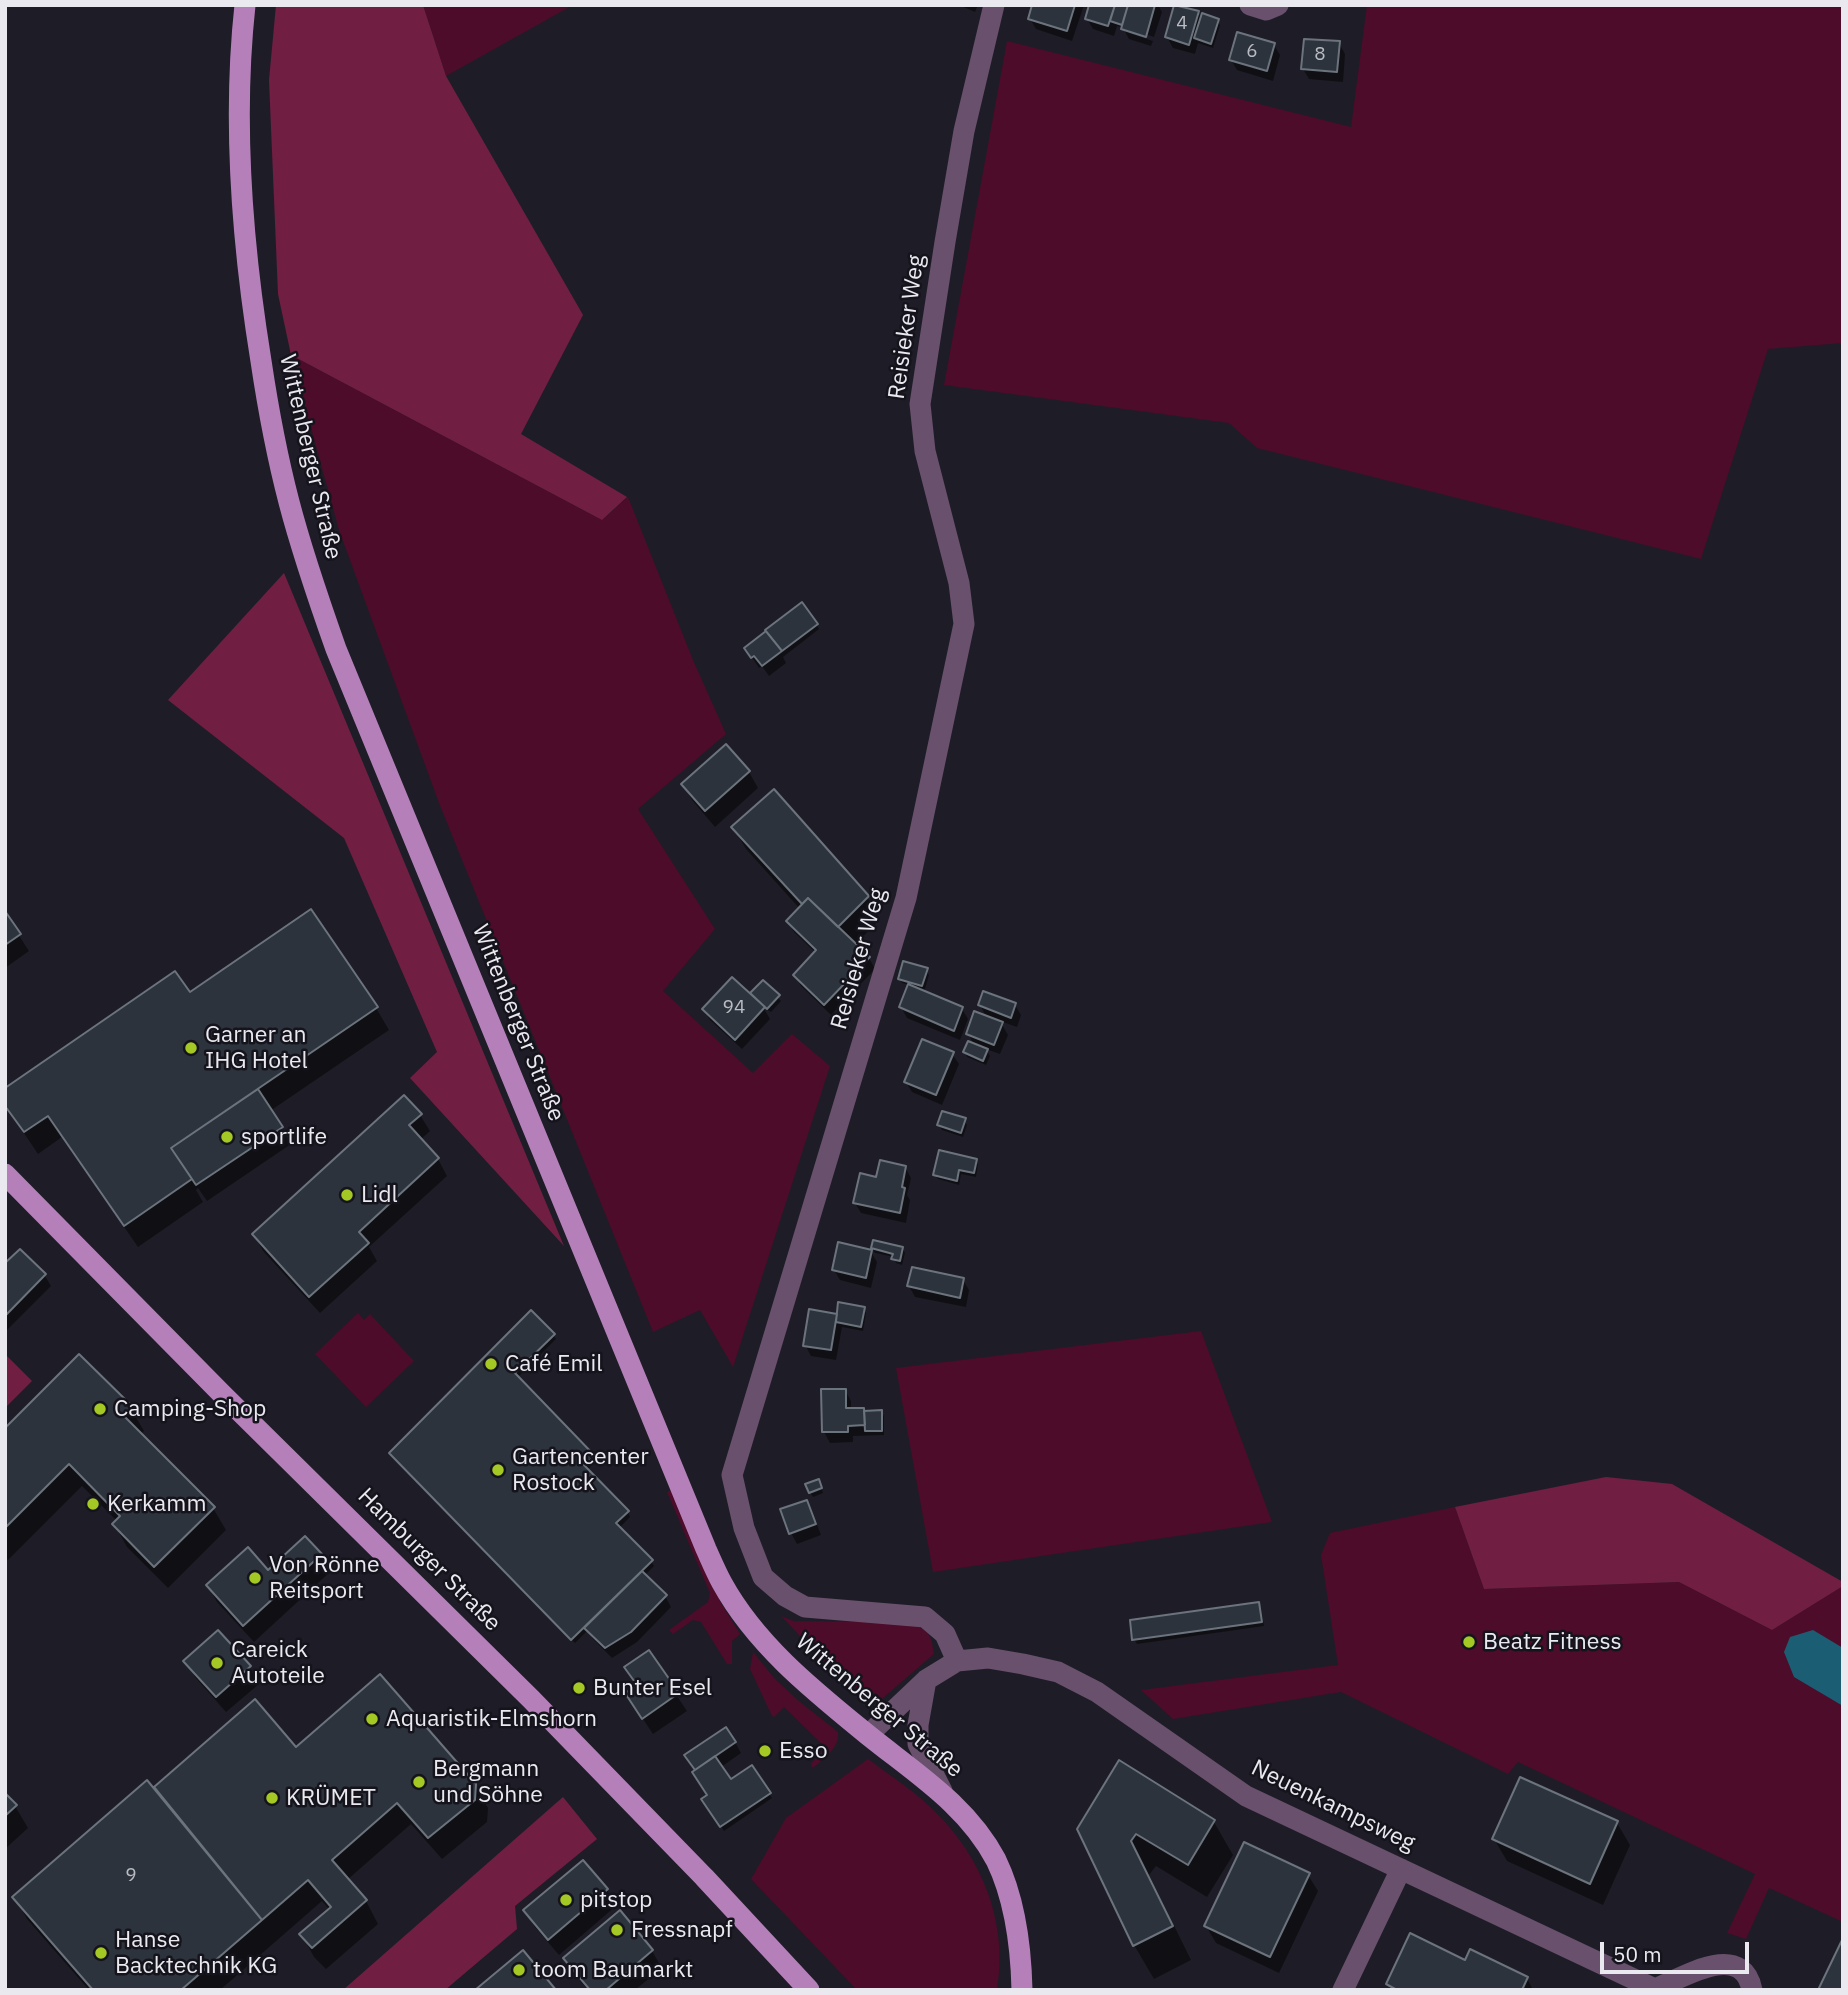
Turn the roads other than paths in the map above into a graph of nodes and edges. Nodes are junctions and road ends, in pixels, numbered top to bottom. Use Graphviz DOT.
graph roads {
  1 [pos="245,5"];
  2 [pos="994,5"];
  3 [pos="1250,5"];
  4 [pos="1278,5"];
  5 [pos="5,1174"];
  6 [pos="957,1661"];
  7 [pos="926,1680"];
  8 [pos="868,1735"];
  9 [pos="942,1791"];
  10 [pos="1401,1868"];
  11 [pos="1017,1939"];
  12 [pos="1645,1987"];
  13 [pos="809,1990"];
  14 [pos="1012,1990"];
  15 [pos="1022,1990"];
  16 [pos="1343,1990"];
  17 [pos="1752,1990"];
  1 -- 8 [label="main road, Wittenberger Straße"];
  2 -- 6 [label="street, Reisieker Weg"];
  3 -- 4 [label="street"];
  5 -- 13 [label="main road, Hamburger Straße"];
  6 -- 7 [label="street"];
  6 -- 10 [label="street, Neuenkampsweg"];
  7 -- 8 [label="street"];
  7 -- 9 [label="street"];
  8 -- 9 [label="main road, Wittenberger Straße"];
  9 -- 11 [label="main road, Wittenberger Straße"];
  10 -- 12 [label="street, Neuenkampsweg"];
  10 -- 16 [label="street"];
  11 -- 14 [label="main road, Wittenberger Straße"];
  11 -- 15 [label="main road, Wittenberger Straße"];
  12 -- 17 [label="street, Neuenkampsweg"];
}
